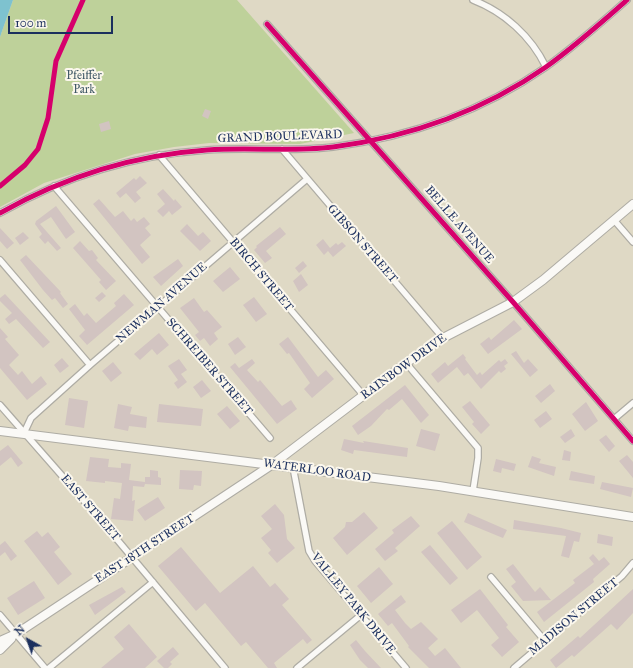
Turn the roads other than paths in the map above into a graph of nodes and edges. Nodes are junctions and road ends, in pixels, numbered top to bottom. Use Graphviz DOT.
graph roads {
  1 [pos="473,0"];
  2 [pos="628,0"];
  3 [pos="268,24"];
  4 [pos="546,67"];
  5 [pos="371,140"];
  6 [pos="282,150"];
  7 [pos="159,155"];
  8 [pos="307,179"];
  9 [pos="54,186"];
  10 [pos="633,204"];
  11 [pos="0,213"];
  12 [pos="614,220"];
  13 [pos="233,242"];
  14 [pos="633,242"];
  15 [pos="0,260"];
  16 [pos="513,302"];
  17 [pos="158,307"];
  18 [pos="443,338"];
  19 [pos="406,363"];
  20 [pos="90,365"];
  21 [pos="364,396"];
  22 [pos="633,403"];
  23 [pos="0,405"];
  24 [pos="614,419"];
  25 [pos="0,431"];
  26 [pos="24,433"];
  27 [pos="270,438"];
  28 [pos="633,441"];
  29 [pos="274,464"];
  30 [pos="293,467"];
  31 [pos="473,491"];
  32 [pos="633,517"];
  33 [pos="133,558"];
  34 [pos="633,563"];
  35 [pos="491,577"];
  36 [pos="153,582"];
  37 [pos="0,615"];
  38 [pos="361,615"];
  39 [pos="16,634"];
  40 [pos="0,641"];
  41 [pos="545,641"];
  42 [pos="0,650"];
  43 [pos="45,668"];
  44 [pos="49,668"];
  45 [pos="225,668"];
  46 [pos="297,668"];
  47 [pos="406,668"];
  48 [pos="514,668"];
  1 -- 4 [label="street"];
  2 -- 4 [label="street, GRAND BOULEVARD"];
  3 -- 5 [label="street, BELLE AVENUE"];
  4 -- 5 [label="street, GRAND BOULEVARD"];
  5 -- 6 [label="street, GRAND BOULEVARD"];
  5 -- 16 [label="street, BELLE AVENUE"];
  6 -- 7 [label="street, GRAND BOULEVARD"];
  6 -- 8 [label="street, GIBSON STREET"];
  7 -- 9 [label="street, GRAND BOULEVARD"];
  7 -- 13 [label="street, BIRCH STREET"];
  8 -- 13 [label="street, NEWMAN AVENUE"];
  8 -- 18 [label="street, GIBSON STREET"];
  9 -- 11 [label="street, GRAND BOULEVARD"];
  9 -- 17 [label="street, SCHREIBER STREET"];
  10 -- 12 [label="main road, RAINBOW DRIVE"];
  12 -- 14 [label="street"];
  12 -- 16 [label="main road, RAINBOW DRIVE"];
  13 -- 17 [label="street, NEWMAN AVENUE"];
  13 -- 21 [label="street, BIRCH STREET"];
  15 -- 20 [label="street"];
  16 -- 18 [label="main road, RAINBOW DRIVE"];
  16 -- 24 [label="street, BELLE AVENUE"];
  17 -- 20 [label="street, NEWMAN AVENUE"];
  17 -- 27 [label="street, SCHREIBER STREET"];
  18 -- 19 [label="main road, RAINBOW DRIVE"];
  19 -- 21 [label="main road, RAINBOW DRIVE"];
  19 -- 31 [label="street"];
  20 -- 26 [label="street, NEWMAN AVENUE"];
  21 -- 29 [label="main road, RAINBOW DRIVE"];
  22 -- 24 [label="street"];
  23 -- 26 [label="street, EAST STREET"];
  24 -- 28 [label="street, BELLE AVENUE"];
  25 -- 26 [label="main road, WATERLOO ROAD"];
  26 -- 29 [label="main road, WATERLOO ROAD"];
  26 -- 33 [label="street, EAST STREET"];
  29 -- 30 [label="main road, WATERLOO ROAD"];
  29 -- 33 [label="main road, EAST 18TH STREET"];
  30 -- 31 [label="main road, WATERLOO ROAD"];
  30 -- 38 [label="street, VALLEY PARK DRIVE"];
  31 -- 32 [label="main road, WATERLOO ROAD"];
  33 -- 36 [label="street, EAST STREET"];
  33 -- 39 [label="main road, EAST 18TH STREET"];
  34 -- 41 [label="street, MADISON STREET"];
  35 -- 41 [label="street"];
  36 -- 44 [label="street"];
  36 -- 45 [label="street, EAST STREET"];
  37 -- 39 [label="street"];
  38 -- 46 [label="street"];
  38 -- 47 [label="street, VALLEY PARK DRIVE"];
  39 -- 40 [label="main road, EAST 18TH STREET"];
  39 -- 42 [label="main road, EAST 18TH STREET"];
  39 -- 43 [label="street"];
  41 -- 48 [label="street, MADISON STREET"];
}
